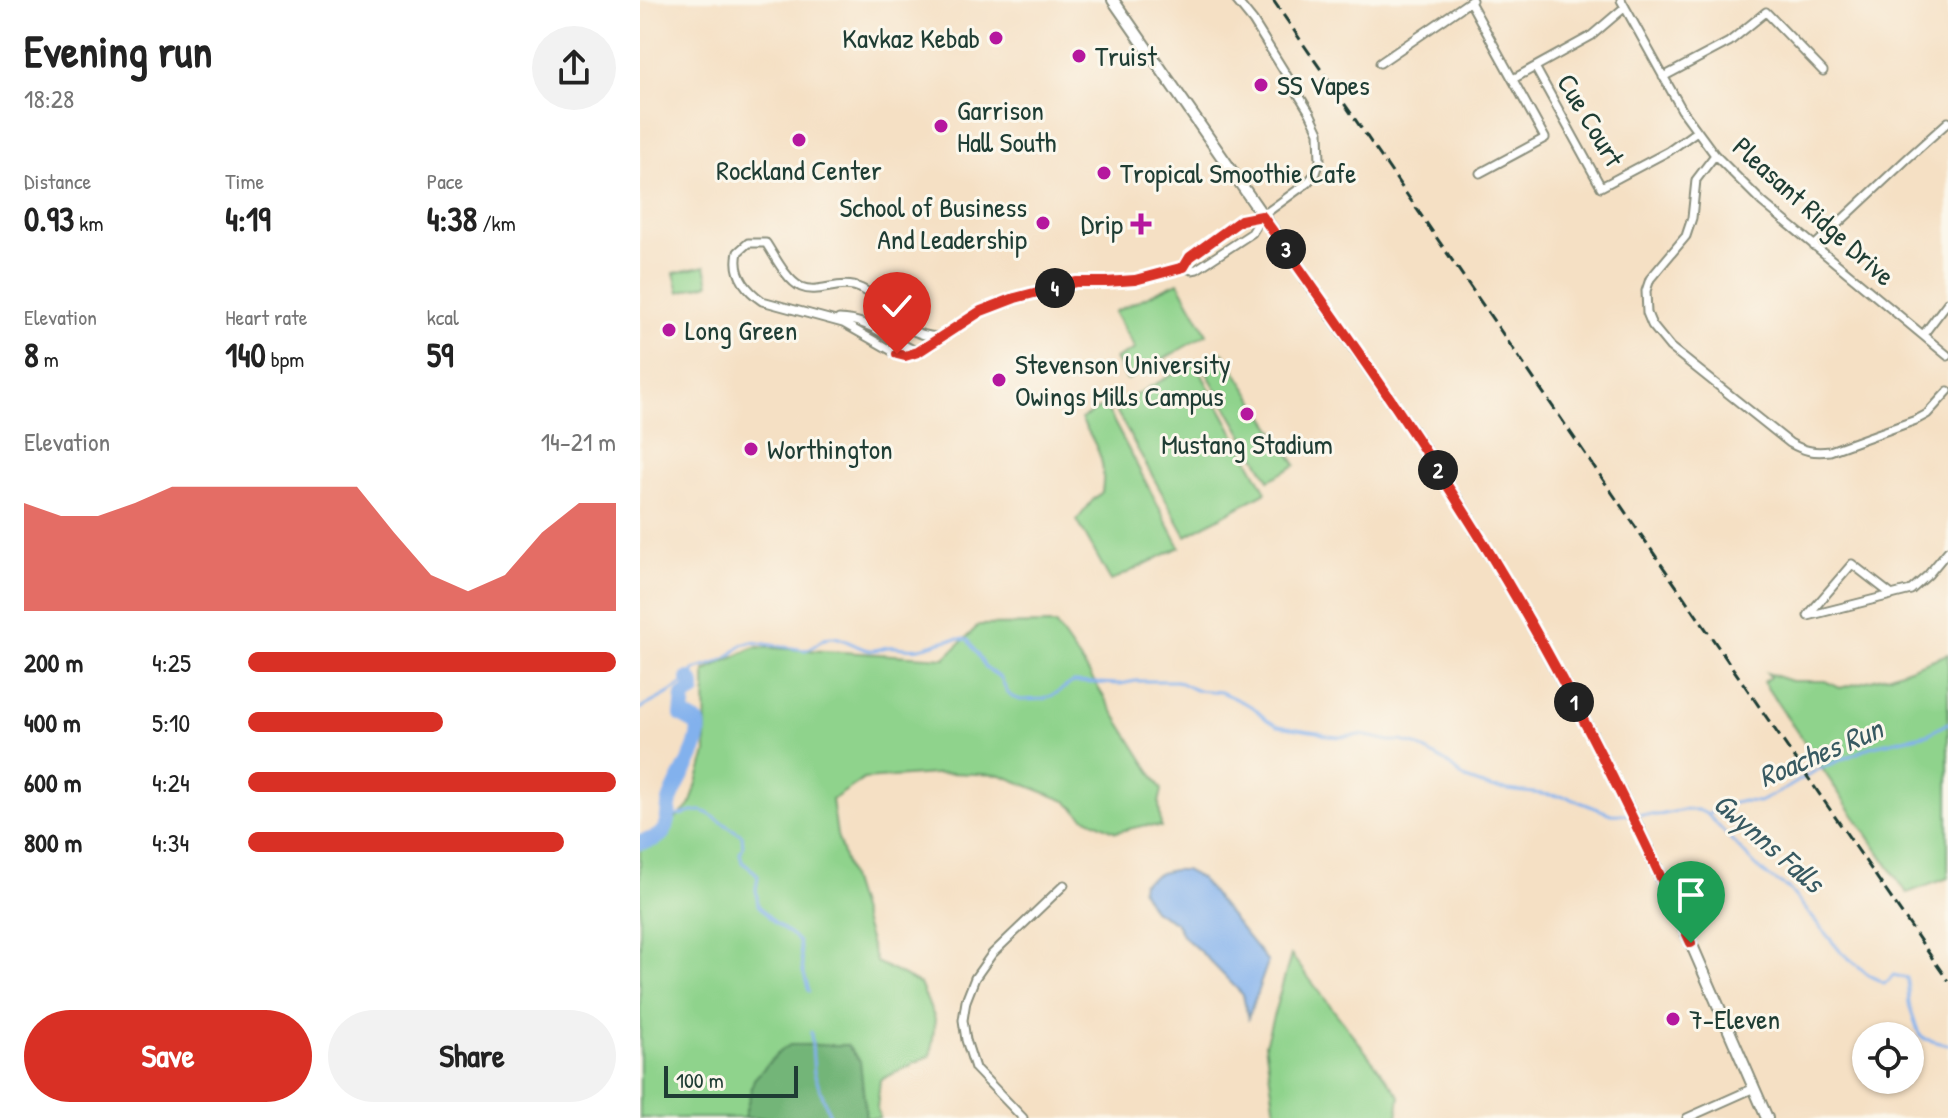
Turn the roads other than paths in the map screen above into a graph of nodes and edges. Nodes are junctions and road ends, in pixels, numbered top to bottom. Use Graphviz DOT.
graph roads {
  1 [pos="1113,0"];
  2 [pos="1236,0"];
  3 [pos="1471,1"];
  4 [pos="1623,3"];
  5 [pos="1380,63"];
  6 [pos="1535,67"];
  7 [pos="1823,71"];
  8 [pos="1663,77"];
  9 [pos="1513,79"];
  10 [pos="1948,122"];
  11 [pos="1697,131"];
  12 [pos="1715,155"];
  13 [pos="1480,173"];
  14 [pos="1262,216"];
  15 [pos="1207,244"];
  16 [pos="1814,246"];
  17 [pos="1216,257"];
  18 [pos="1184,267"];
  19 [pos="1948,302"];
  20 [pos="1923,335"];
  21 [pos="940,337"];
  22 [pos="1948,356"];
  23 [pos="1948,391"];
  24 [pos="1948,551"];
  25 [pos="1892,595"];
  26 [pos="1064,885"];
  27 [pos="1752,1089"];
  28 [pos="1023,1118"];
  29 [pos="1687,1118"];
  30 [pos="1767,1118"];
  1 -- 14 [label="main road"];
  2 -- 14 [label="street"];
  3 -- 5 [label="street"];
  3 -- 9 [label="street"];
  4 -- 6 [label="street"];
  4 -- 8 [label="street, Pleasant Ridge Drive"];
  6 -- 9 [label="street"];
  6 -- 11 [label="street, Cue Court"];
  7 -- 8 [label="street"];
  8 -- 11 [label="street, Pleasant Ridge Drive"];
  9 -- 13 [label="street"];
  10 -- 16 [label="street"];
  11 -- 12 [label="street, Pleasant Ridge Drive"];
  12 -- 16 [label="street, Pleasant Ridge Drive"];
  12 -- 23 [label="street"];
  14 -- 15 [label="street"];
  14 -- 17 [label="street"];
  14 -- 27 [label="main road"];
  15 -- 17 [label="street"];
  15 -- 18 [label="street"];
  16 -- 20 [label="street, Pleasant Ridge Drive"];
  17 -- 18 [label="street"];
  18 -- 21 [label="street"];
  19 -- 20 [label="street"];
  20 -- 22 [label="street, Pleasant Ridge Drive"];
  21 -- 21 [label="street"];
  24 -- 25 [label="street"];
  25 -- 25 [label="street"];
  26 -- 28 [label="street"];
  27 -- 29 [label="street"];
  27 -- 30 [label="main road"];
}
